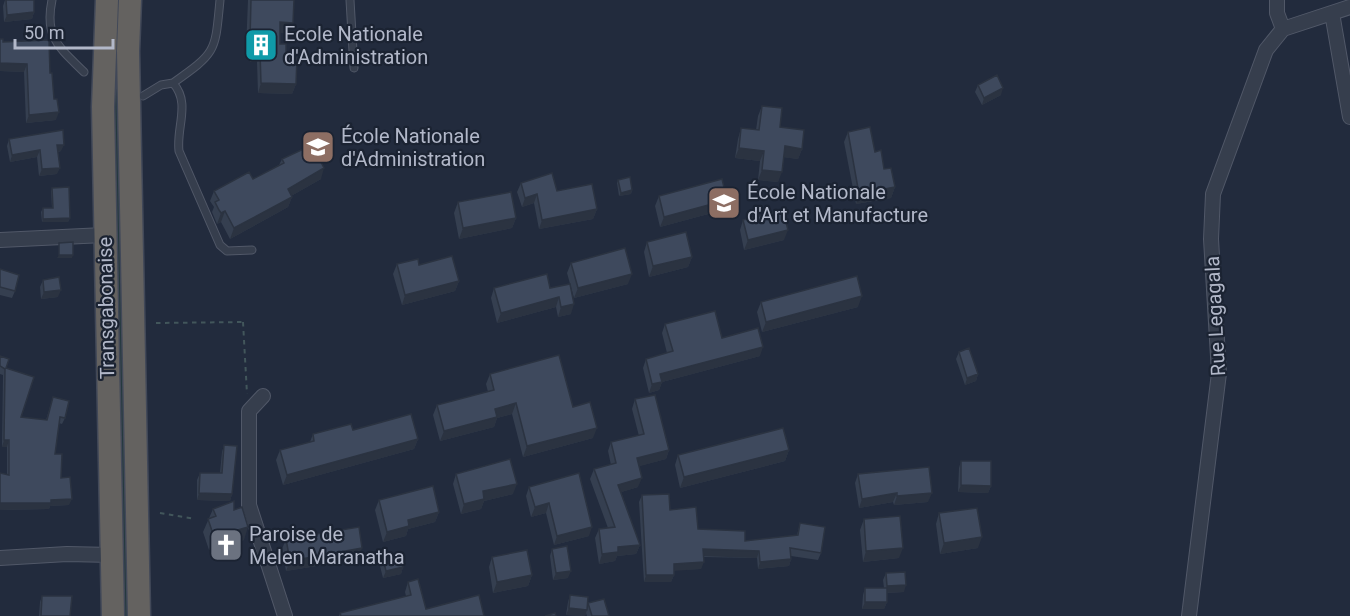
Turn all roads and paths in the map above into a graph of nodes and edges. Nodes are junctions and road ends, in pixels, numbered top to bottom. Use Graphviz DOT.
graph roads {
  1 [pos="52,0"];
  2 [pos="107,0"];
  3 [pos="130,0"];
  4 [pos="220,0"];
  5 [pos="350,0"];
  6 [pos="1277,0"];
  7 [pos="1350,7"];
  8 [pos="1332,13"];
  9 [pos="1283,29"];
  10 [pos="354,68"];
  11 [pos="84,72"];
  12 [pos="173,83"];
  13 [pos="143,96"];
  14 [pos="1350,117"];
  15 [pos="104,235"];
  16 [pos="0,240"];
  17 [pos="252,250"];
  18 [pos="156,323"];
  19 [pos="263,396"];
  20 [pos="249,411"];
  21 [pos="159,513"];
  22 [pos="195,519"];
  23 [pos="112,555"];
  24 [pos="0,558"];
  25 [pos="113,616"];
  26 [pos="139,616"];
  27 [pos="285,616"];
  28 [pos="1189,616"];
  1 -- 11 [label="lane"];
  2 -- 15 [label="highway, Transgabonaise"];
  3 -- 26 [label="highway, Transgabonaise"];
  4 -- 12 [label="lane"];
  5 -- 10 [label="lane"];
  6 -- 9 [label="street"];
  7 -- 8 [label="street"];
  8 -- 9 [label="street"];
  8 -- 14 [label="street"];
  9 -- 28 [label="street, Rue Legagala"];
  12 -- 13 [label="lane"];
  12 -- 17 [label="lane"];
  15 -- 16 [label="street"];
  15 -- 23 [label="highway, Transgabonaise"];
  18 -- 20 [label="path"];
  19 -- 20 [label="street"];
  20 -- 27 [label="street"];
  21 -- 22 [label="path"];
  23 -- 24 [label="street"];
  23 -- 25 [label="highway, Transgabonaise"];
}
